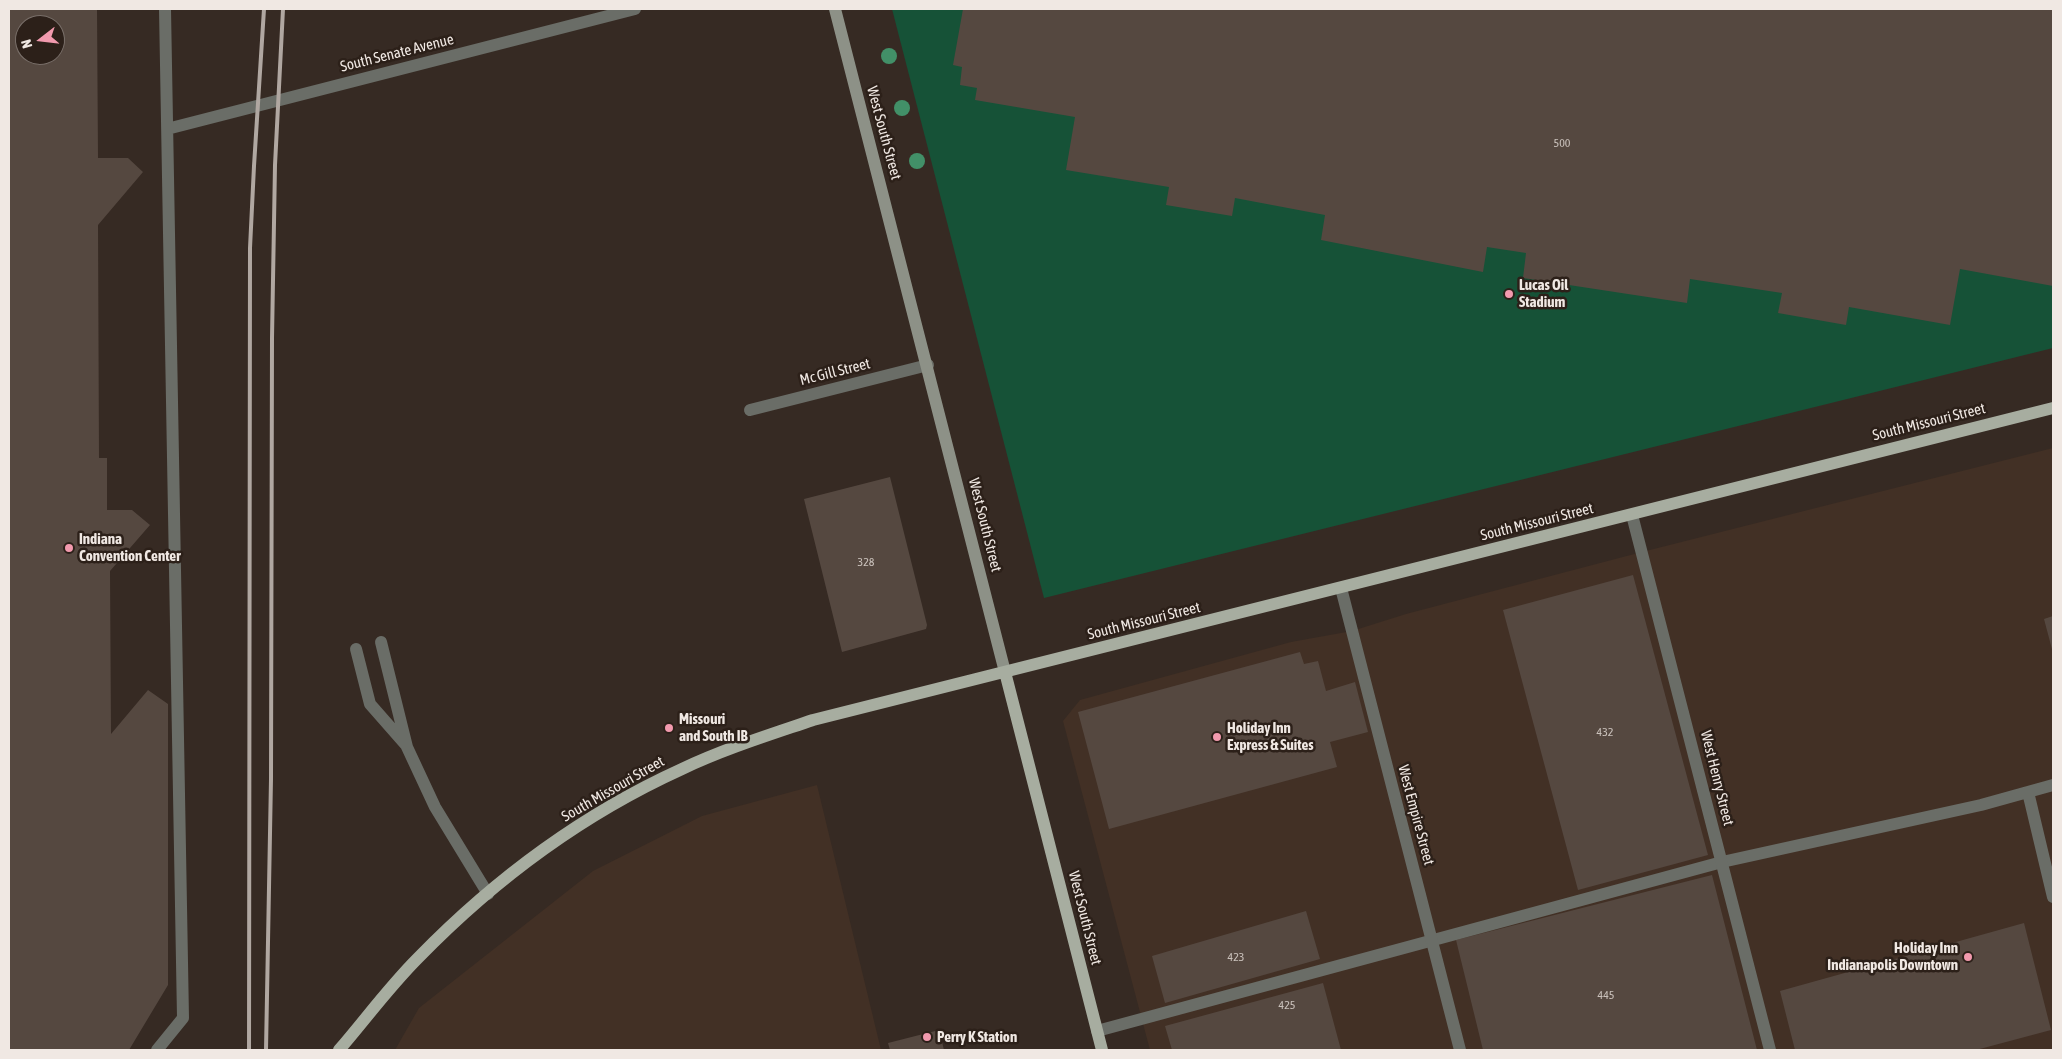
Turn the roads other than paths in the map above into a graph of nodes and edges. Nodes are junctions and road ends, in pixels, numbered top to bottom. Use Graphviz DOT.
graph roads {
  1 [pos="165,9"];
  2 [pos="635,9"];
  3 [pos="835,9"];
  4 [pos="167,129"];
  5 [pos="928,365"];
  6 [pos="2053,408"];
  7 [pos="750,410"];
  8 [pos="1632,515"];
  9 [pos="1341,588"];
  10 [pos="381,642"];
  11 [pos="356,649"];
  12 [pos="1005,672"];
  13 [pos="407,747"];
  14 [pos="2053,786"];
  15 [pos="2028,792"];
  16 [pos="1722,862"];
  17 [pos="488,894"];
  18 [pos="2053,897"];
  19 [pos="1432,940"];
  20 [pos="1097,1031"];
  21 [pos="157,1050"];
  22 [pos="339,1050"];
  23 [pos="1102,1050"];
  24 [pos="1460,1050"];
  25 [pos="1770,1050"];
  1 -- 4 [label="street"];
  2 -- 4 [label="street, South Senate Avenue"];
  3 -- 5 [label="main road, West South Street"];
  4 -- 21 [label="street"];
  5 -- 7 [label="street, Mc Gill Street"];
  5 -- 12 [label="main road, West South Street"];
  6 -- 8 [label="main road, South Missouri Street"];
  8 -- 9 [label="main road, South Missouri Street"];
  8 -- 16 [label="street, West Henry Street"];
  9 -- 12 [label="main road, South Missouri Street"];
  9 -- 19 [label="street, West Empire Street"];
  10 -- 13 [label="street"];
  11 -- 13 [label="street"];
  12 -- 17 [label="main road, South Missouri Street"];
  12 -- 20 [label="main road, West South Street"];
  13 -- 17 [label="street"];
  14 -- 15 [label="street"];
  15 -- 16 [label="street"];
  15 -- 18 [label="street"];
  16 -- 19 [label="street"];
  16 -- 25 [label="street, West Henry Street"];
  17 -- 22 [label="main road, South Missouri Street"];
  19 -- 20 [label="street"];
  19 -- 24 [label="street, West Empire Street"];
  20 -- 23 [label="main road, West South Street"];
}
